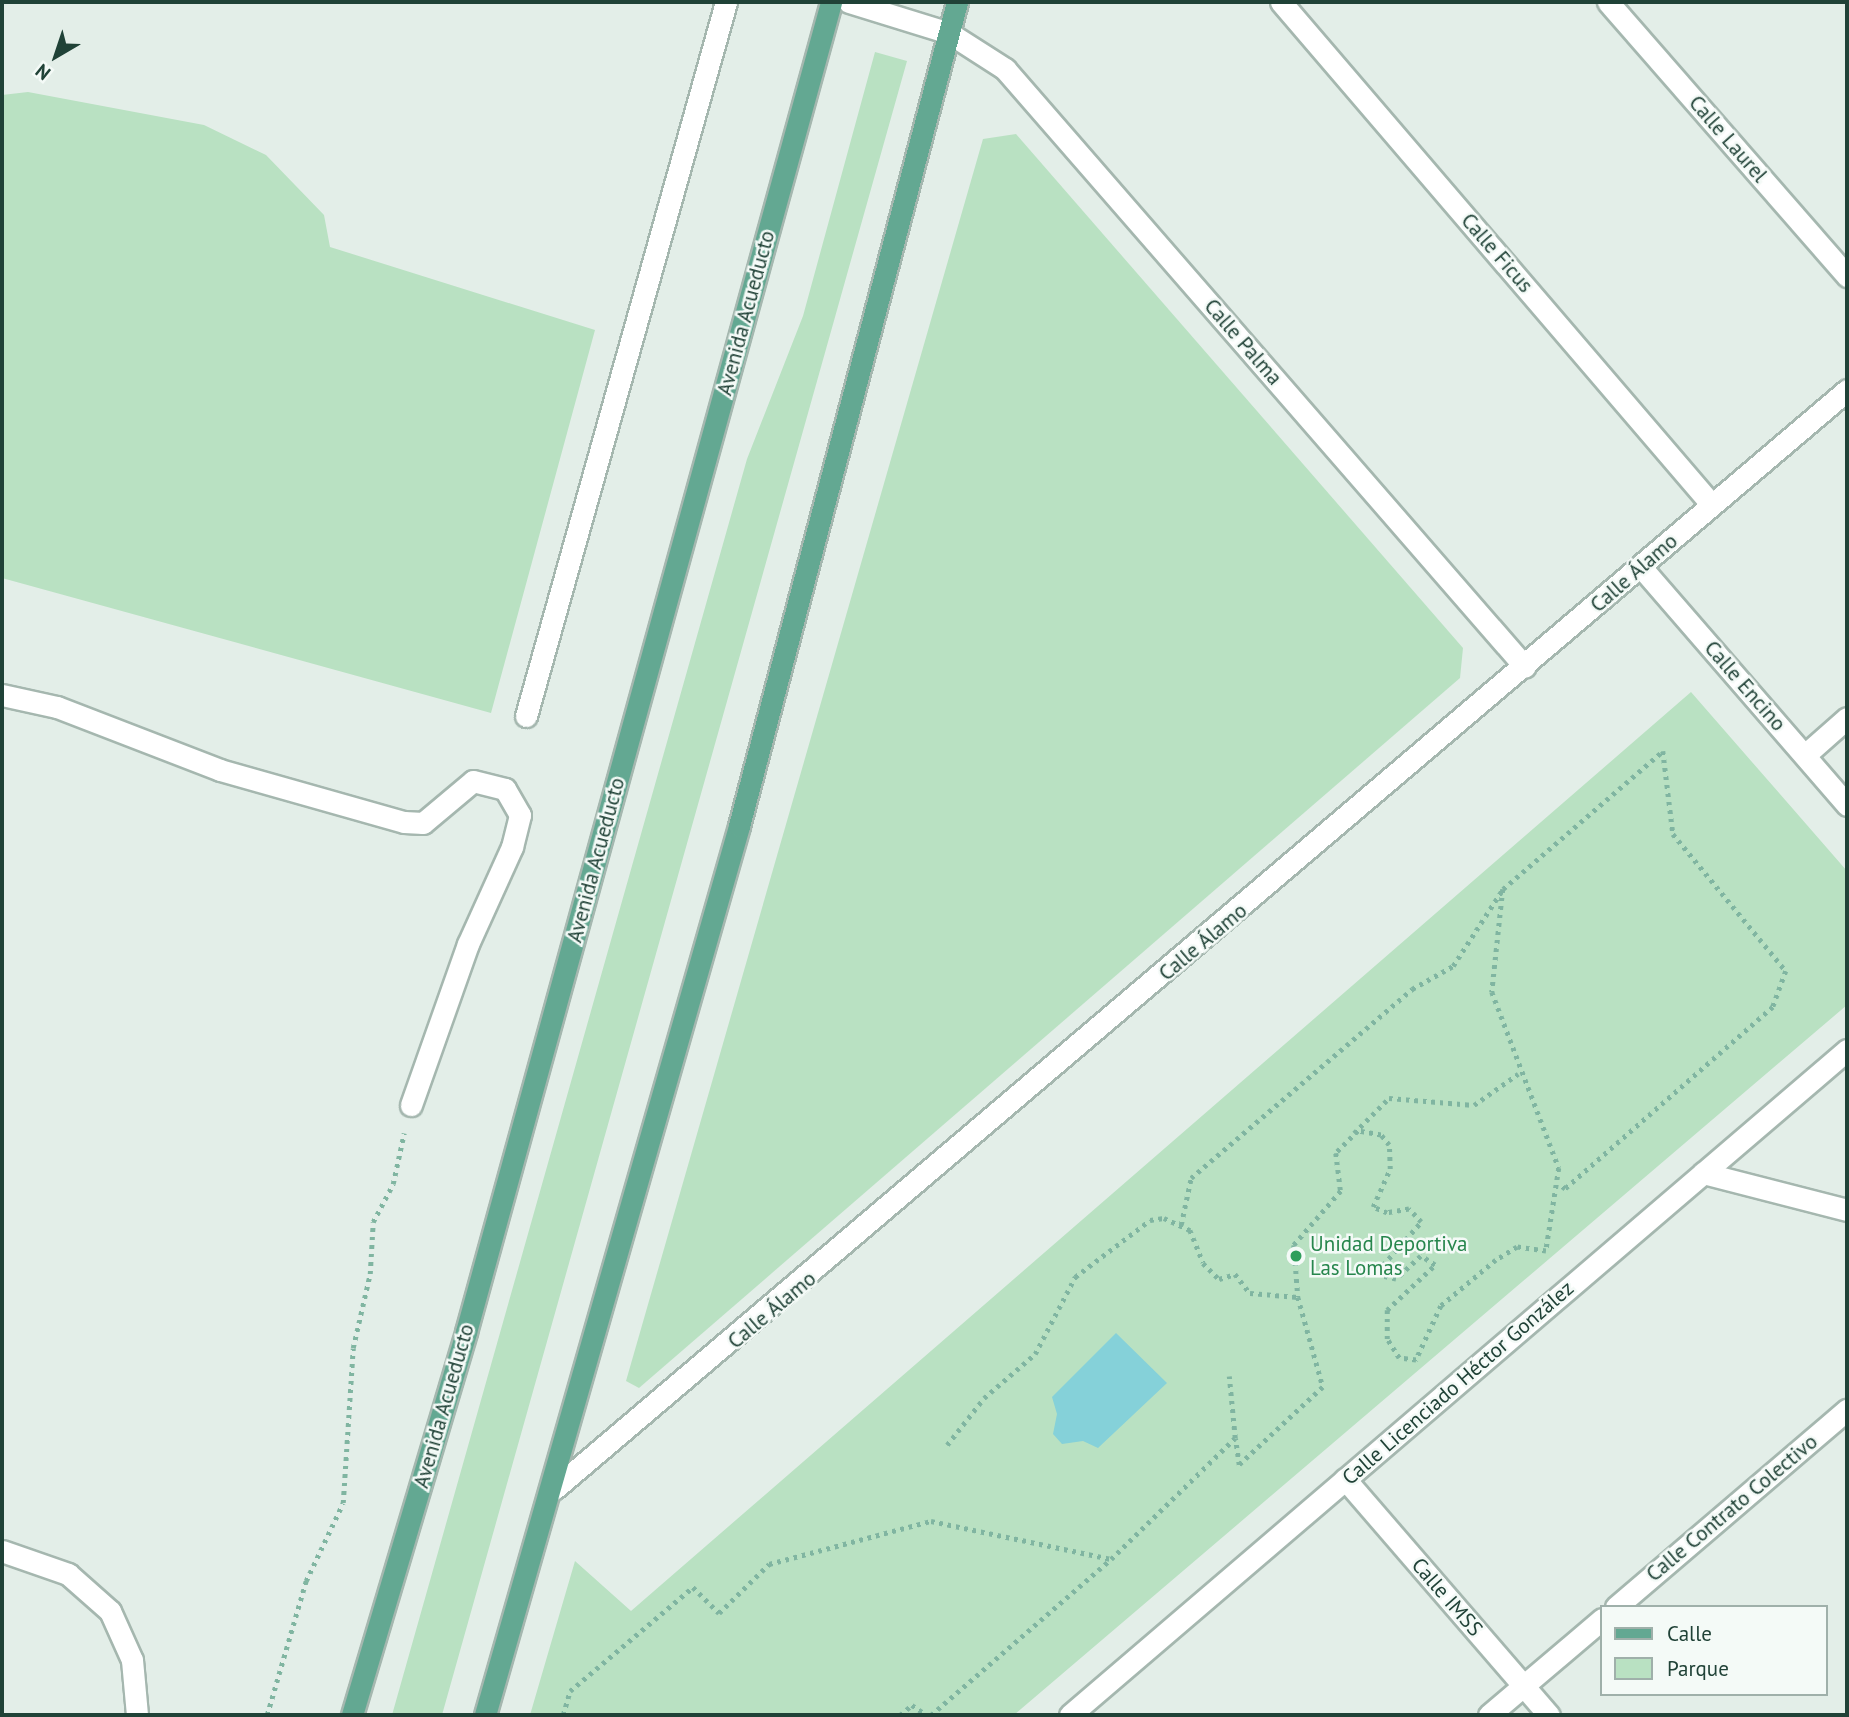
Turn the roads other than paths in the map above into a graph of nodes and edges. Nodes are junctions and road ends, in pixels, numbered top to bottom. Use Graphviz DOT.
graph roads {
  1 [pos="726,2"];
  2 [pos="831,2"];
  3 [pos="849,2"];
  4 [pos="957,2"];
  5 [pos="1281,2"];
  6 [pos="1608,2"];
  7 [pos="949,33"];
  8 [pos="1847,276"];
  9 [pos="1847,390"];
  10 [pos="1712,505"];
  11 [pos="1642,567"];
  12 [pos="1525,667"];
  13 [pos="2,695"];
  14 [pos="526,716"];
  15 [pos="1847,718"];
  16 [pos="1805,755"];
  17 [pos="1847,805"];
  18 [pos="1847,1050"];
  19 [pos="411,1105"];
  20 [pos="1703,1173"];
  21 [pos="1847,1210"];
  22 [pos="1847,1410"];
  23 [pos="1345,1479"];
  24 [pos="554,1489"];
  25 [pos="2,1551"];
  26 [pos="1618,1605"];
  27 [pos="1601,1620"];
  28 [pos="1524,1686"];
  29 [pos="137,1715"];
  30 [pos="352,1715"];
  31 [pos="485,1715"];
  32 [pos="1070,1715"];
  33 [pos="1489,1715"];
  34 [pos="1549,1715"];
  1 -- 14 [label="street"];
  2 -- 30 [label="main road, Avenida Acueducto"];
  3 -- 7 [label="street, Calle Palma"];
  4 -- 7 [label="main road"];
  5 -- 10 [label="street, Calle Ficus"];
  6 -- 8 [label="street, Calle Laurel"];
  7 -- 12 [label="street, Calle Palma"];
  7 -- 24 [label="main road"];
  9 -- 10 [label="street, Calle Álamo"];
  10 -- 11 [label="street, Calle Álamo"];
  11 -- 12 [label="street, Calle Álamo"];
  11 -- 16 [label="street, Calle Encino"];
  12 -- 24 [label="street, Calle Álamo"];
  13 -- 19 [label="street"];
  15 -- 16 [label="street"];
  16 -- 17 [label="street, Calle Encino"];
  18 -- 20 [label="street, Calle Licenciado Héctor González"];
  20 -- 21 [label="street"];
  20 -- 23 [label="street, Calle Licenciado Héctor González"];
  22 -- 26 [label="street, Calle Contrato Colectivo"];
  23 -- 28 [label="street, Calle IMSS"];
  23 -- 32 [label="street, Calle Licenciado Héctor González"];
  24 -- 31 [label="main road"];
  25 -- 29 [label="street"];
  27 -- 28 [label="street"];
  28 -- 33 [label="street"];
  28 -- 34 [label="street, Calle IMSS"];
}
